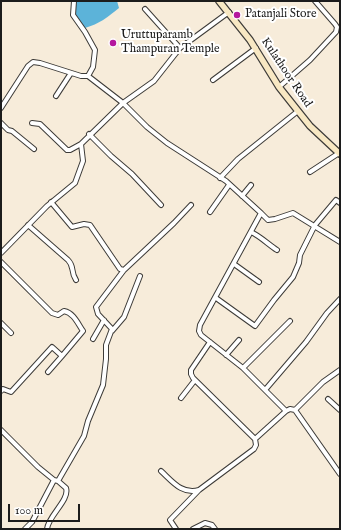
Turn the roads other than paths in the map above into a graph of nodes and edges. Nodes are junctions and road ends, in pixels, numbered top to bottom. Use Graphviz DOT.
graph roads {
  1 [pos="74,1"];
  2 [pos="219,1"];
  3 [pos="315,1"];
  4 [pos="145,9"];
  5 [pos="229,12"];
  6 [pos="180,48"];
  7 [pos="256,48"];
  8 [pos="71,73"];
  9 [pos="88,76"];
  10 [pos="213,80"];
  11 [pos="279,87"];
  12 [pos="56,96"];
  13 [pos="123,103"];
  14 [pos="1,108"];
  15 [pos="298,111"];
  16 [pos="1,123"];
  17 [pos="32,123"];
  18 [pos="90,134"];
  19 [pos="81,144"];
  20 [pos="34,149"];
  21 [pos="340,153"];
  22 [pos="310,172"];
  23 [pos="220,178"];
  24 [pos="229,185"];
  25 [pos="251,185"];
  26 [pos="242,196"];
  27 [pos="51,202"];
  28 [pos="340,203"];
  29 [pos="161,205"];
  30 [pos="191,205"];
  31 [pos="210,212"];
  32 [pos="262,213"];
  33 [pos="28,225"];
  34 [pos="315,225"];
  35 [pos="251,232"];
  36 [pos="340,242"];
  37 [pos="277,250"];
  38 [pos="1,253"];
  39 [pos="1,262"];
  40 [pos="234,264"];
  41 [pos="124,270"];
  42 [pos="140,276"];
  43 [pos="76,280"];
  44 [pos="259,282"];
  45 [pos="216,298"];
  46 [pos="340,299"];
  47 [pos="104,320"];
  48 [pos="290,321"];
  49 [pos="1,323"];
  50 [pos="112,332"];
  51 [pos="11,333"];
  52 [pos="93,339"];
  53 [pos="239,340"];
  54 [pos="210,342"];
  55 [pos="226,355"];
  56 [pos="62,356"];
  57 [pos="243,368"];
  58 [pos="340,370"];
  59 [pos="48,372"];
  60 [pos="195,380"];
  61 [pos="266,390"];
  62 [pos="1,391"];
  63 [pos="181,398"];
  64 [pos="328,399"];
  65 [pos="286,410"];
  66 [pos="295,410"];
  67 [pos="340,410"];
  68 [pos="1,430"];
  69 [pos="255,439"];
  70 [pos="160,471"];
  71 [pos="340,474"];
  72 [pos="56,480"];
  73 [pos="199,490"];
  74 [pos="25,529"];
  75 [pos="47,529"];
  76 [pos="176,529"];
  77 [pos="193,529"];
  78 [pos="215,529"];
  1 -- 9 [label="street"];
  2 -- 5 [label="main road, Kulathoor Road"];
  3 -- 11 [label="street"];
  4 -- 6 [label="street"];
  5 -- 6 [label="street"];
  5 -- 7 [label="main road, Kulathoor Road"];
  6 -- 13 [label="street"];
  7 -- 10 [label="street"];
  7 -- 11 [label="main road, Kulathoor Road"];
  8 -- 9 [label="street"];
  8 -- 12 [label="street"];
  8 -- 14 [label="street"];
  9 -- 13 [label="street"];
  11 -- 15 [label="main road, Kulathoor Road"];
  13 -- 18 [label="street"];
  13 -- 23 [label="street"];
  15 -- 21 [label="main road, Kulathoor Road"];
  15 -- 23 [label="street"];
  16 -- 20 [label="street"];
  17 -- 19 [label="street"];
  18 -- 19 [label="street"];
  18 -- 29 [label="street"];
  19 -- 27 [label="street"];
  21 -- 22 [label="street"];
  23 -- 24 [label="street"];
  24 -- 26 [label="street"];
  24 -- 31 [label="street"];
  25 -- 26 [label="street"];
  26 -- 32 [label="street"];
  27 -- 33 [label="street"];
  27 -- 41 [label="street"];
  28 -- 34 [label="street"];
  30 -- 41 [label="street"];
  32 -- 34 [label="street"];
  32 -- 35 [label="street"];
  33 -- 38 [label="street"];
  33 -- 43 [label="street"];
  34 -- 36 [label="street"];
  34 -- 45 [label="street"];
  35 -- 37 [label="street"];
  35 -- 40 [label="street"];
  39 -- 56 [label="street"];
  40 -- 44 [label="street"];
  40 -- 45 [label="street"];
  41 -- 47 [label="street"];
  42 -- 50 [label="street"];
  45 -- 54 [label="street"];
  46 -- 61 [label="street"];
  47 -- 50 [label="street"];
  47 -- 52 [label="street"];
  48 -- 57 [label="street"];
  49 -- 51 [label="street"];
  50 -- 72 [label="street"];
  53 -- 55 [label="street"];
  54 -- 55 [label="street"];
  54 -- 60 [label="street"];
  55 -- 57 [label="street"];
  56 -- 59 [label="street"];
  56 -- 62 [label="street"];
  57 -- 61 [label="street"];
  58 -- 66 [label="street"];
  60 -- 63 [label="street"];
  60 -- 69 [label="street"];
  61 -- 65 [label="street"];
  64 -- 67 [label="street"];
  65 -- 66 [label="street"];
  65 -- 69 [label="street"];
  66 -- 71 [label="street"];
  68 -- 72 [label="street"];
  69 -- 73 [label="street"];
  70 -- 73 [label="street"];
  72 -- 74 [label="street"];
  72 -- 75 [label="street"];
  73 -- 76 [label="street"];
  77 -- 78 [label="street"];
}
